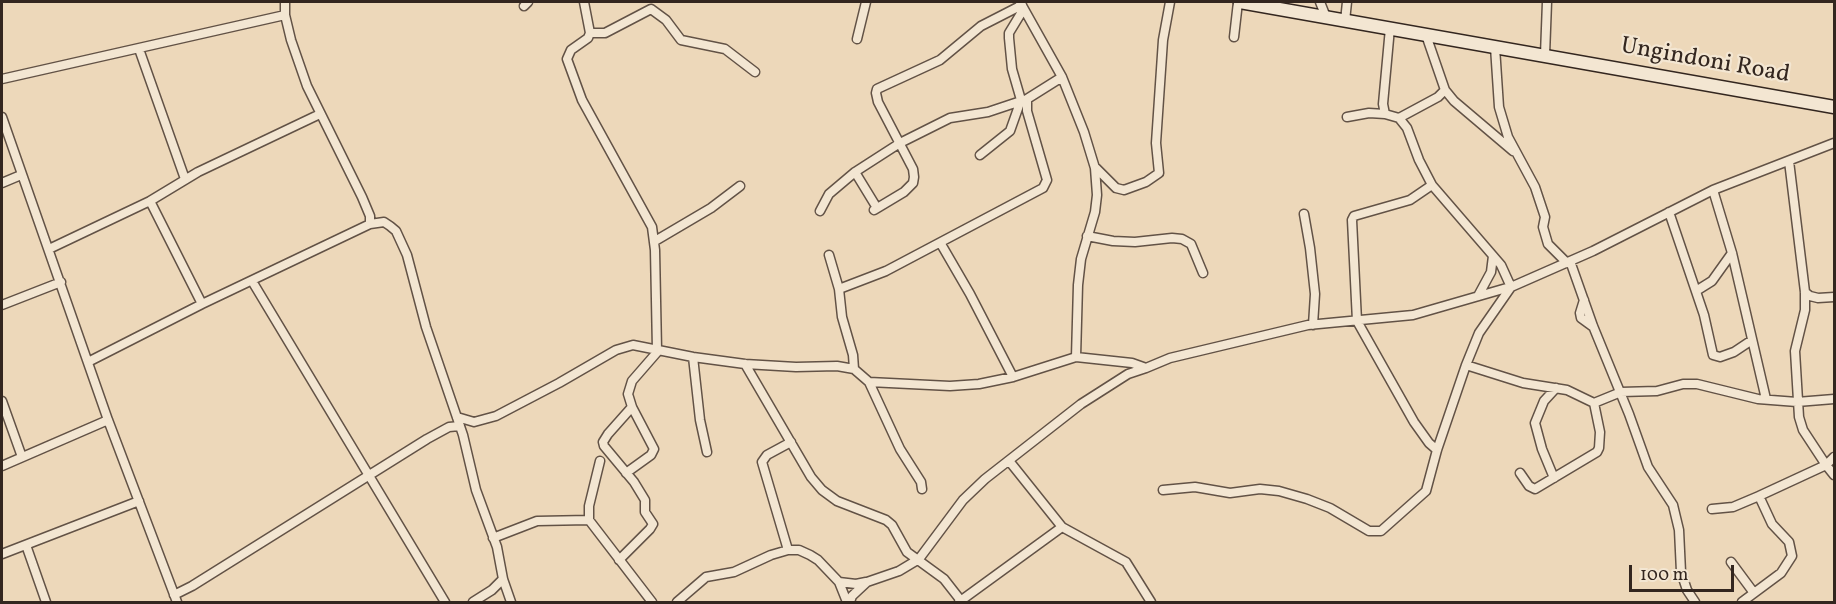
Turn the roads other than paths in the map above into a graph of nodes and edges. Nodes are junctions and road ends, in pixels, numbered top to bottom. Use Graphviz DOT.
graph roads {
  1 [pos="285,2"];
  2 [pos="584,2"];
  3 [pos="866,2"];
  4 [pos="1170,2"];
  5 [pos="1239,2"];
  6 [pos="1320,2"];
  7 [pos="1347,2"];
  8 [pos="1547,2"];
  9 [pos="1022,5"];
  10 [pos="285,15"];
  11 [pos="1326,17"];
  12 [pos="1345,21"];
  13 [pos="1390,28"];
  14 [pos="590,33"];
  15 [pos="1426,35"];
  16 [pos="1234,37"];
  17 [pos="857,39"];
  18 [pos="1495,47"];
  19 [pos="139,49"];
  20 [pos="1545,55"];
  21 [pos="755,72"];
  22 [pos="1062,77"];
  23 [pos="2,80"];
  24 [pos="1445,90"];
  25 [pos="1024,99"];
  26 [pos="1834,107"];
  27 [pos="320,114"];
  28 [pos="1385,114"];
  29 [pos="2,117"];
  30 [pos="1347,117"];
  31 [pos="1399,118"];
  32 [pos="900,143"];
  33 [pos="1834,143"];
  34 [pos="1515,153"];
  35 [pos="980,155"];
  36 [pos="1789,161"];
  37 [pos="1095,168"];
  38 [pos="855,172"];
  39 [pos="21,175"];
  40 [pos="185,179"];
  41 [pos="2,183"];
  42 [pos="1432,185"];
  43 [pos="740,186"];
  44 [pos="1713,190"];
  45 [pos="150,201"];
  46 [pos="820,211"];
  47 [pos="1669,212"];
  48 [pos="1304,214"];
  49 [pos="370,224"];
  50 [pos="1087,236"];
  51 [pos="655,241"];
  52 [pos="941,244"];
  53 [pos="49,249"];
  54 [pos="1732,253"];
  55 [pos="829,255"];
  56 [pos="1493,255"];
  57 [pos="1568,262"];
  58 [pos="1203,273"];
  59 [pos="252,281"];
  60 [pos="61,282"];
  61 [pos="1511,287"];
  62 [pos="839,289"];
  63 [pos="1696,291"];
  64 [pos="1805,292"];
  65 [pos="1478,296"];
  66 [pos="1834,297"];
  67 [pos="202,304"];
  68 [pos="2,305"];
  69 [pos="1357,321"];
  70 [pos="1313,325"];
  71 [pos="1752,340"];
  72 [pos="658,350"];
  73 [pos="693,357"];
  74 [pos="1076,357"];
  75 [pos="88,362"];
  76 [pos="745,364"];
  77 [pos="1466,365"];
  78 [pos="1146,368"];
  79 [pos="854,369"];
  80 [pos="1013,377"];
  81 [pos="869,382"];
  82 [pos="1556,388"];
  83 [pos="1621,392"];
  84 [pos="1766,399"];
  85 [pos="1834,399"];
  86 [pos="2,401"];
  87 [pos="1797,402"];
  88 [pos="1594,403"];
  89 [pos="632,407"];
  90 [pos="457,417"];
  91 [pos="108,420"];
  92 [pos="474,422"];
  93 [pos="461,431"];
  94 [pos="791,442"];
  95 [pos="1437,450"];
  96 [pos="707,452"];
  97 [pos="22,457"];
  98 [pos="1834,457"];
  99 [pos="600,461"];
  100 [pos="1010,462"];
  101 [pos="1826,465"];
  102 [pos="2,466"];
  103 [pos="626,473"];
  104 [pos="1520,473"];
  105 [pos="369,475"];
  106 [pos="1834,475"];
  107 [pos="1554,478"];
  108 [pos="922,489"];
  109 [pos="1162,490"];
  110 [pos="1760,496"];
  111 [pos="139,501"];
  112 [pos="1712,508"];
  113 [pos="589,520"];
  114 [pos="1062,527"];
  115 [pos="493,538"];
  116 [pos="26,545"];
  117 [pos="788,550"];
  118 [pos="2,554"];
  119 [pos="919,559"];
  120 [pos="620,560"];
  121 [pos="1731,562"];
  122 [pos="503,579"];
  123 [pos="839,582"];
  124 [pos="867,582"];
  125 [pos="1754,593"];
  126 [pos="176,599"];
  127 [pos="961,602"];
  128 [pos="46,603"];
  129 [pos="445,603"];
  130 [pos="473,603"];
  131 [pos="511,603"];
  132 [pos="652,603"];
  133 [pos="677,603"];
  134 [pos="848,603"];
  135 [pos="1151,603"];
  136 [pos="1695,603"];
  137 [pos="1742,603"];
  1 -- 10 [label="street"];
  2 -- 14 [label="street"];
  3 -- 17 [label="street"];
  4 -- 37 [label="street"];
  5 -- 11 [label="main road, Ungindoni Road"];
  5 -- 16 [label="street"];
  6 -- 11 [label="street"];
  7 -- 12 [label="street"];
  8 -- 20 [label="street"];
  9 -- 22 [label="street"];
  9 -- 25 [label="street"];
  9 -- 32 [label="street"];
  10 -- 19 [label="street"];
  10 -- 27 [label="street"];
  11 -- 12 [label="main road, Ungindoni Road"];
  12 -- 13 [label="main road, Ungindoni Road"];
  13 -- 15 [label="main road, Ungindoni Road"];
  13 -- 28 [label="street"];
  14 -- 21 [label="street"];
  14 -- 51 [label="street"];
  15 -- 18 [label="main road, Ungindoni Road"];
  15 -- 24 [label="street"];
  18 -- 20 [label="main road, Ungindoni Road"];
  18 -- 34 [label="street"];
  19 -- 23 [label="street"];
  19 -- 40 [label="street"];
  20 -- 26 [label="main road, Ungindoni Road"];
  22 -- 25 [label="street"];
  22 -- 37 [label="street"];
  24 -- 31 [label="street"];
  24 -- 34 [label="street"];
  25 -- 32 [label="street"];
  25 -- 35 [label="street"];
  25 -- 52 [label="street"];
  27 -- 40 [label="street"];
  27 -- 49 [label="street"];
  28 -- 30 [label="street"];
  28 -- 31 [label="street"];
  29 -- 39 [label="street"];
  31 -- 42 [label="street"];
  32 -- 38 [label="street"];
  32 -- 38 [label="street"];
  33 -- 36 [label="street"];
  34 -- 57 [label="street"];
  36 -- 44 [label="street"];
  36 -- 64 [label="street"];
  37 -- 50 [label="street"];
  38 -- 46 [label="street"];
  39 -- 41 [label="street"];
  39 -- 53 [label="street"];
  40 -- 45 [label="street"];
  42 -- 56 [label="street"];
  42 -- 69 [label="street"];
  43 -- 51 [label="street"];
  44 -- 47 [label="street"];
  44 -- 54 [label="street"];
  45 -- 53 [label="street"];
  45 -- 67 [label="street"];
  47 -- 57 [label="street"];
  47 -- 63 [label="street"];
  48 -- 70 [label="street"];
  49 -- 59 [label="street"];
  49 -- 90 [label="street"];
  50 -- 58 [label="street"];
  50 -- 74 [label="street"];
  51 -- 72 [label="street"];
  52 -- 62 [label="street"];
  52 -- 80 [label="street"];
  53 -- 60 [label="street"];
  54 -- 63 [label="street"];
  54 -- 71 [label="street"];
  55 -- 62 [label="street"];
  56 -- 61 [label="street"];
  56 -- 65 [label="street"];
  57 -- 61 [label="street"];
  57 -- 83 [label="street"];
  59 -- 67 [label="street"];
  59 -- 105 [label="street"];
  60 -- 68 [label="street"];
  60 -- 75 [label="street"];
  61 -- 65 [label="street"];
  61 -- 77 [label="street"];
  62 -- 79 [label="street"];
  63 -- 71 [label="street"];
  64 -- 66 [label="street"];
  64 -- 87 [label="street"];
  65 -- 69 [label="street"];
  67 -- 75 [label="street"];
  69 -- 70 [label="street"];
  69 -- 95 [label="street"];
  70 -- 78 [label="street"];
  71 -- 84 [label="street"];
  72 -- 73 [label="street"];
  72 -- 89 [label="street"];
  72 -- 92 [label="street"];
  73 -- 76 [label="street"];
  73 -- 96 [label="street"];
  74 -- 78 [label="street"];
  74 -- 80 [label="street"];
  75 -- 91 [label="street"];
  76 -- 79 [label="street"];
  76 -- 94 [label="street"];
  77 -- 82 [label="street"];
  77 -- 95 [label="street"];
  78 -- 100 [label="street"];
  79 -- 81 [label="street"];
  80 -- 81 [label="street"];
  81 -- 108 [label="street"];
  82 -- 88 [label="street"];
  82 -- 107 [label="street"];
  83 -- 84 [label="street"];
  83 -- 88 [label="street"];
  83 -- 136 [label="street"];
  84 -- 87 [label="street"];
  85 -- 87 [label="street"];
  86 -- 97 [label="street"];
  87 -- 101 [label="street"];
  88 -- 107 [label="street"];
  89 -- 103 [label="street"];
  89 -- 103 [label="street"];
  90 -- 92 [label="street"];
  90 -- 93 [label="street"];
  91 -- 97 [label="street"];
  91 -- 111 [label="street"];
  92 -- 93 [label="street"];
  93 -- 105 [label="street"];
  93 -- 115 [label="street"];
  94 -- 117 [label="street"];
  94 -- 119 [label="street"];
  95 -- 109 [label="street"];
  97 -- 102 [label="street"];
  98 -- 101 [label="street"];
  99 -- 113 [label="street"];
  100 -- 114 [label="street"];
  100 -- 119 [label="street"];
  101 -- 106 [label="street"];
  101 -- 110 [label="street"];
  103 -- 120 [label="street"];
  104 -- 107 [label="street"];
  105 -- 126 [label="street"];
  105 -- 129 [label="street"];
  110 -- 112 [label="street"];
  110 -- 125 [label="street"];
  111 -- 116 [label="street"];
  111 -- 126 [label="street"];
  113 -- 115 [label="street"];
  113 -- 120 [label="street"];
  114 -- 127 [label="street"];
  114 -- 135 [label="street"];
  115 -- 122 [label="street"];
  116 -- 118 [label="street"];
  116 -- 128 [label="street"];
  117 -- 123 [label="street"];
  117 -- 133 [label="street"];
  119 -- 124 [label="street"];
  119 -- 127 [label="street"];
  120 -- 132 [label="street"];
  121 -- 125 [label="street"];
  122 -- 130 [label="street"];
  122 -- 131 [label="street"];
  123 -- 124 [label="street"];
  123 -- 134 [label="street"];
  124 -- 134 [label="street"];
  125 -- 137 [label="street"];
}
